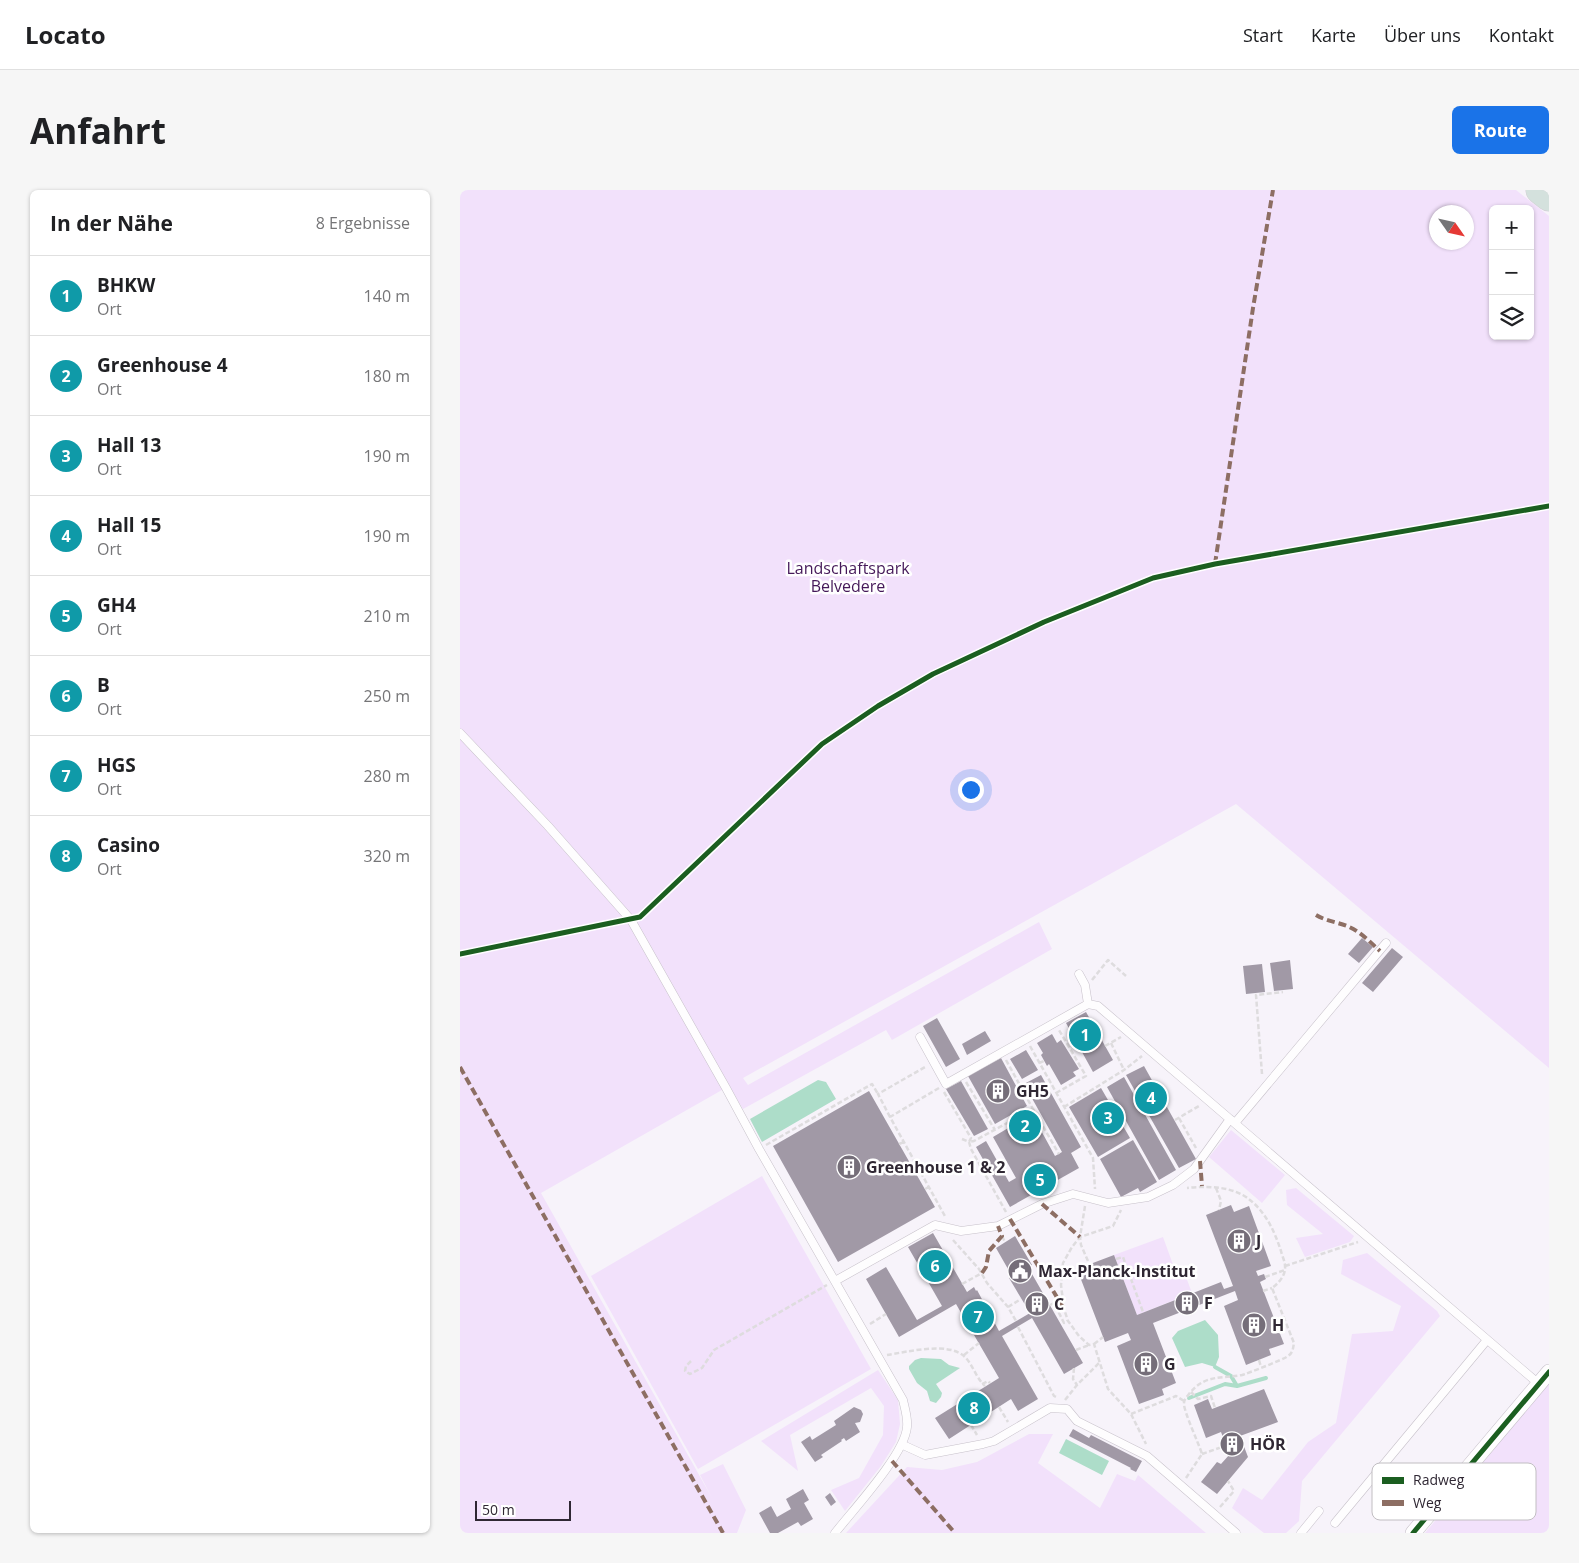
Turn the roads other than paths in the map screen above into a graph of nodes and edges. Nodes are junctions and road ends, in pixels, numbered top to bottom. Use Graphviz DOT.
graph roads {
  1 [pos="1540,190"];
  2 [pos="1549,197"];
  3 [pos="460,732"];
  4 [pos="1386,943"];
  5 [pos="1079,974"];
  6 [pos="1088,1004"];
  7 [pos="920,1038"];
  8 [pos="1233,1121"];
  9 [pos="835,1281"];
  10 [pos="1486,1340"];
  11 [pos="1549,1372"];
  12 [pos="1539,1384"];
  13 [pos="903,1445"];
  14 [pos="1385,1463"];
  15 [pos="1472,1463"];
  16 [pos="1372,1478"];
  17 [pos="1320,1511"];
  18 [pos="1424,1520"];
  19 [pos="1335,1523"];
  20 [pos="835,1533"];
  21 [pos="1236,1533"];
  22 [pos="1301,1533"];
  23 [pos="1413,1533"];
  1 -- 2 [label="highway"];
  3 -- 9 [label="lane"];
  4 -- 8 [label="lane"];
  5 -- 6 [label="lane"];
  6 -- 7 [label="lane"];
  6 -- 8 [label="lane"];
  8 -- 9 [label="lane"];
  8 -- 10 [label="lane"];
  9 -- 13 [label="lane"];
  10 -- 12 [label="lane"];
  10 -- 14 [label="lane"];
  11 -- 12 [label="street"];
  12 -- 15 [label="street"];
  13 -- 20 [label="lane"];
  13 -- 21 [label="lane"];
  16 -- 19 [label="lane"];
  17 -- 22 [label="lane"];
  18 -- 23 [label="street"];
}
